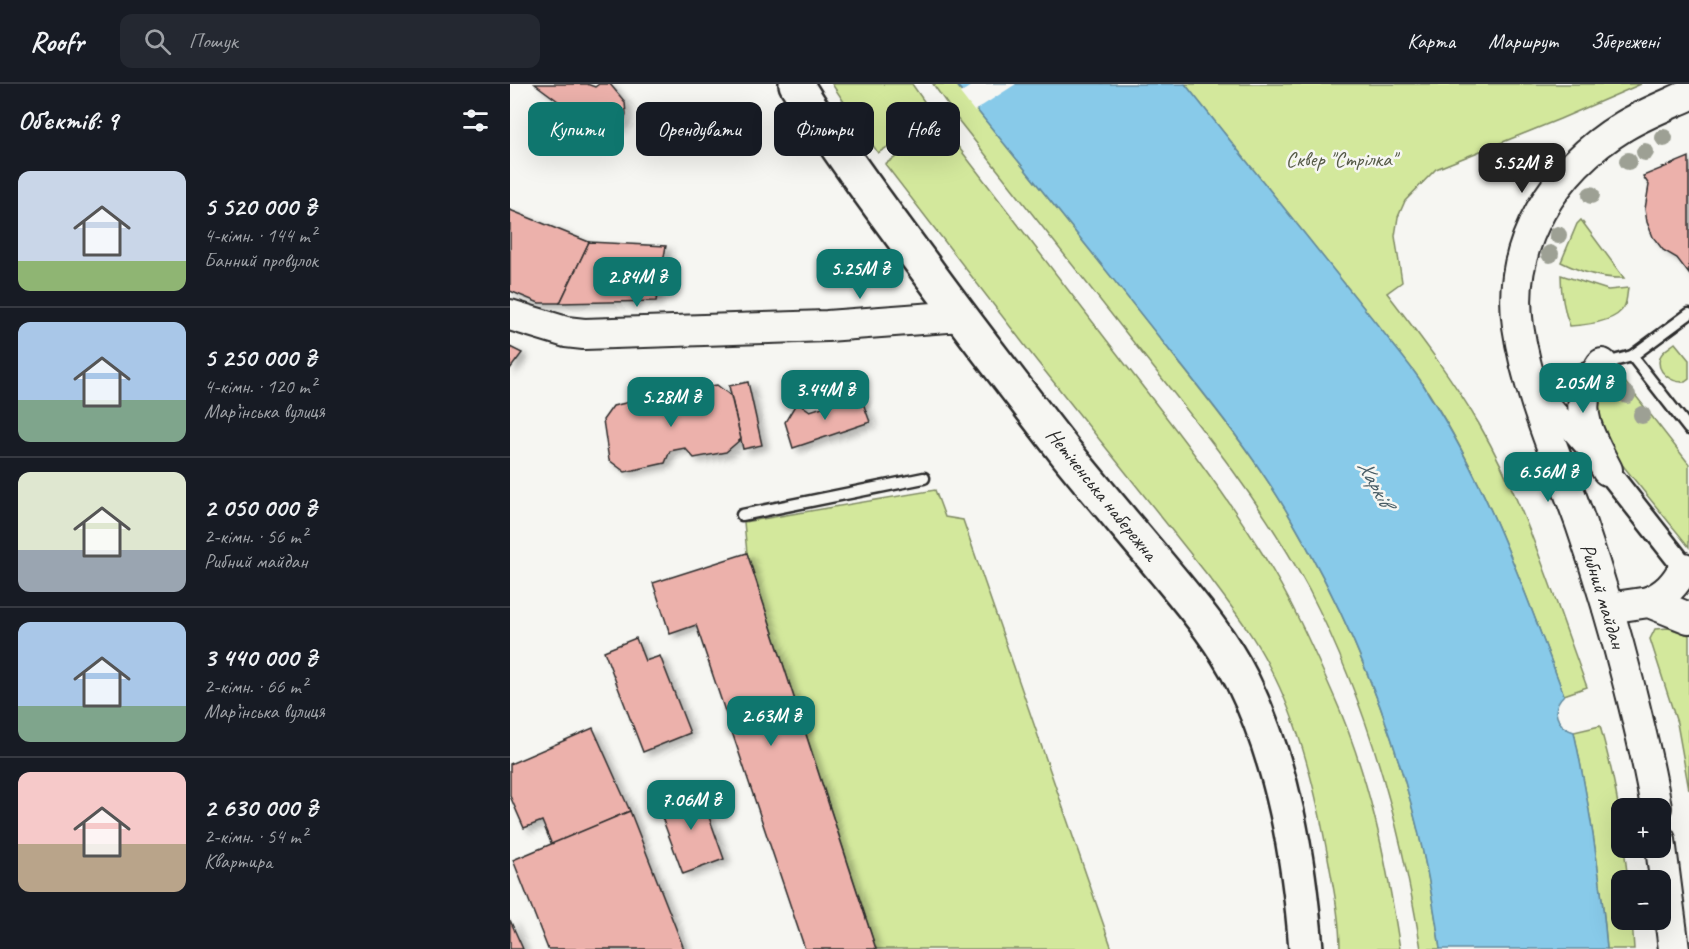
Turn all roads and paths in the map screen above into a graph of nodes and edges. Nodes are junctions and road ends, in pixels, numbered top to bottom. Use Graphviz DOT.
graph roads {
  1 [pos="796,84"];
  2 [pos="1689,95"];
  3 [pos="1689,314"];
  4 [pos="510,315"];
  5 [pos="961,316"];
  6 [pos="1632,356"];
  7 [pos="1602,364"];
  8 [pos="1531,384"];
  9 [pos="1689,429"];
  10 [pos="1607,470"];
  11 [pos="924,478"];
  12 [pos="742,515"];
  13 [pos="1687,571"];
  14 [pos="1649,602"];
  15 [pos="1608,608"];
  16 [pos="1689,618"];
  17 [pos="1654,798"];
  18 [pos="1662,858"];
  19 [pos="1306,949"];
  20 [pos="1674,949"];
  1 -- 5 [label="main road, Нетіченська набережна"];
  2 -- 8 [label="street, Рибний майдан"];
  3 -- 6 [label="lane"];
  4 -- 5 [label="street"];
  5 -- 19 [label="main road, Нетіченська набережна"];
  6 -- 7 [label="lane"];
  6 -- 9 [label="lane"];
  7 -- 8 [label="lane"];
  7 -- 10 [label="street"];
  8 -- 10 [label="street"];
  8 -- 15 [label="street, Рибний майдан"];
  10 -- 13 [label="street"];
  11 -- 12 [label="lane"];
  13 -- 14 [label="street"];
  14 -- 15 [label="street"];
  14 -- 16 [label="street"];
  15 -- 17 [label="street, Рибний майдан"];
  18 -- 20 [label="street"];
}
